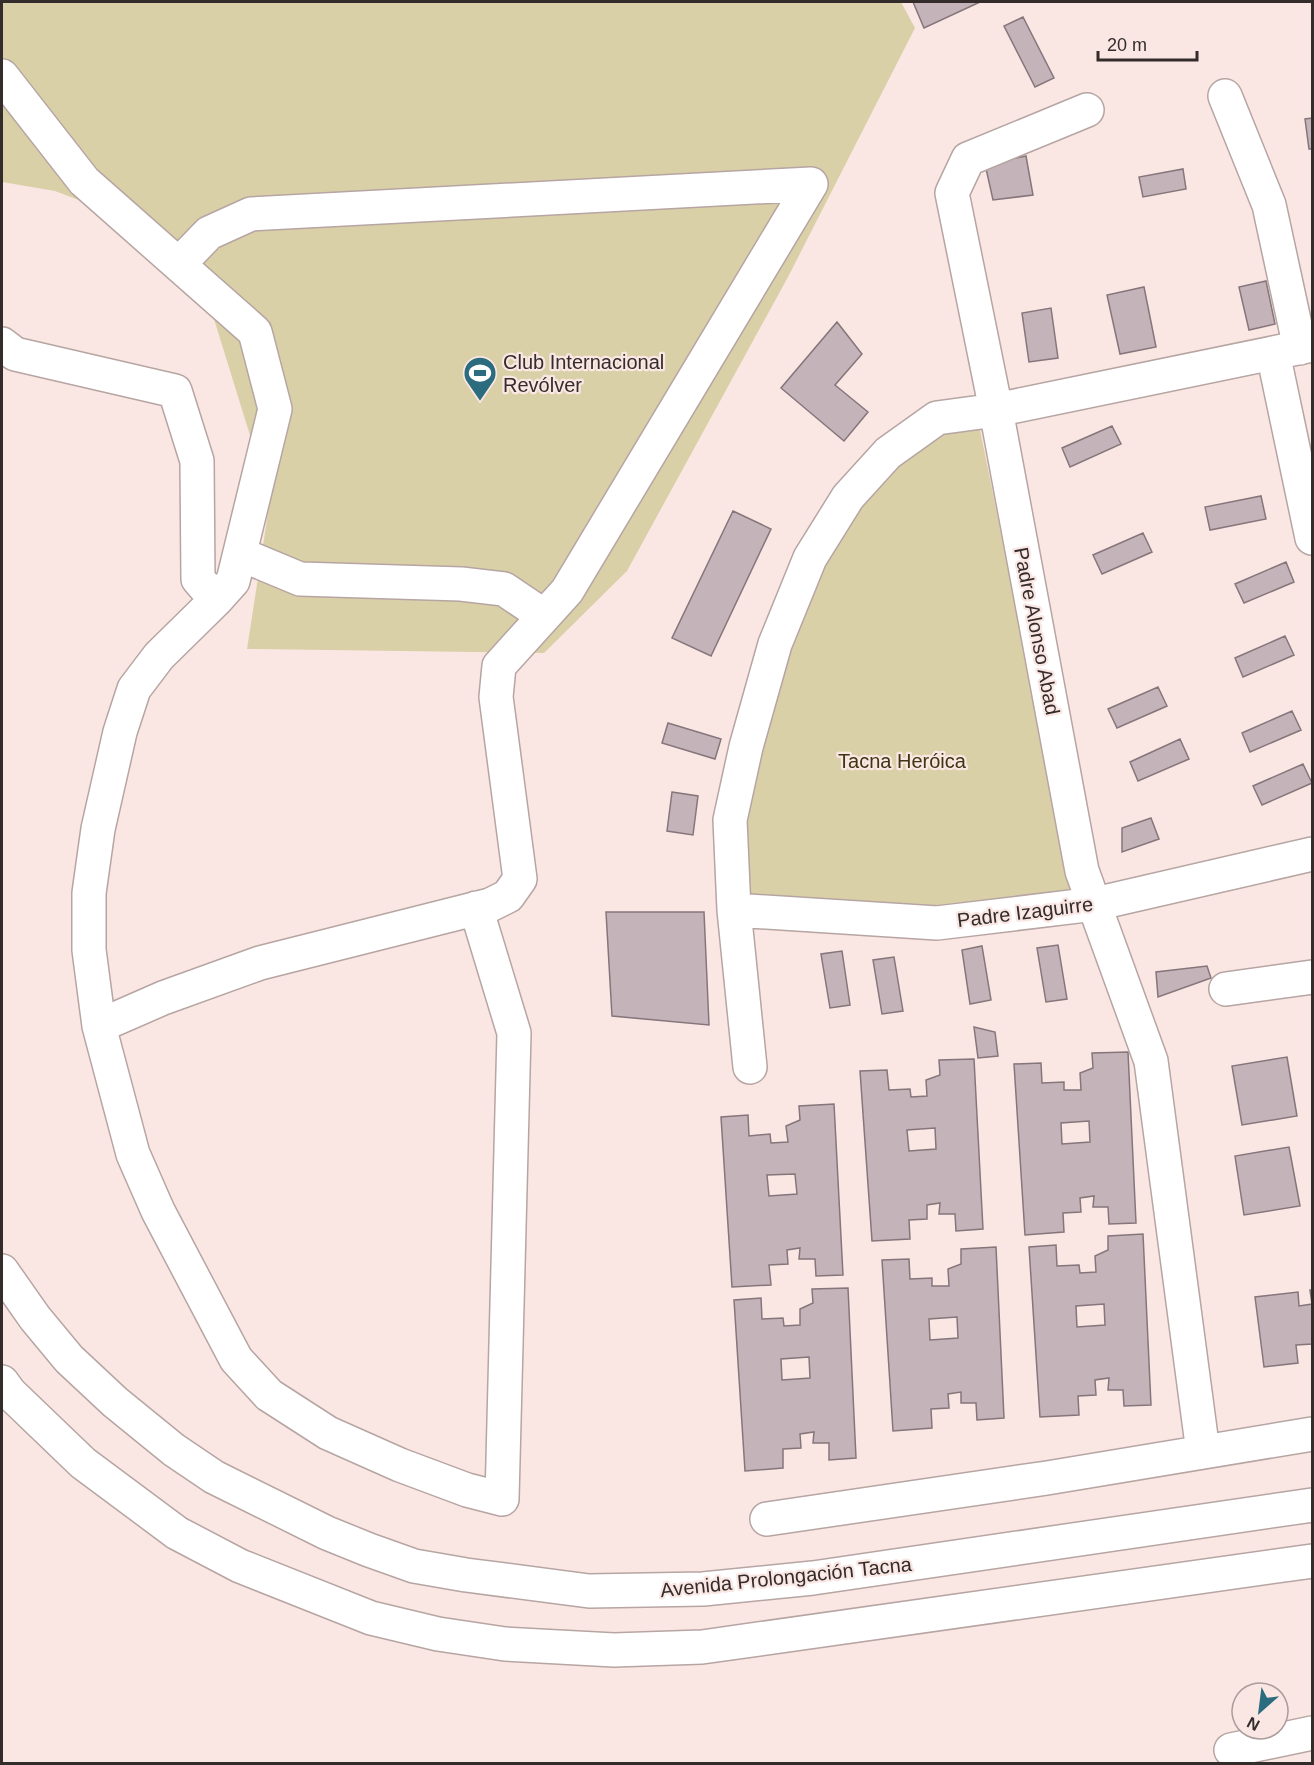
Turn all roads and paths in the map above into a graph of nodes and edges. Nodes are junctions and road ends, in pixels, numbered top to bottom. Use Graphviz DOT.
graph roads {
  1 [pos="2,76"];
  2 [pos="1225,96"];
  3 [pos="1087,110"];
  4 [pos="179,264"];
  5 [pos="2,344"];
  6 [pos="1295,349"];
  7 [pos="996,410"];
  8 [pos="1312,538"];
  9 [pos="240,554"];
  10 [pos="216,600"];
  11 [pos="544,616"];
  12 [pos="1312,854"];
  13 [pos="1095,904"];
  14 [pos="476,908"];
  15 [pos="734,910"];
  16 [pos="1312,977"];
  17 [pos="1226,989"];
  18 [pos="99,1026"];
  19 [pos="750,1067"];
  20 [pos="2,1271"];
  21 [pos="2,1382"];
  22 [pos="1312,1434"];
  23 [pos="1203,1452"];
  24 [pos="1312,1504"];
  25 [pos="767,1520"];
  26 [pos="1312,1561"];
  27 [pos="1312,1733"];
  28 [pos="1232,1750"];
  1 -- 4 [label="street"];
  2 -- 6 [label="street"];
  3 -- 7 [label="street, Padre Alonso Abad"];
  4 -- 9 [label="street"];
  4 -- 11 [label="street"];
  5 -- 10 [label="street"];
  6 -- 7 [label="street"];
  6 -- 8 [label="street"];
  7 -- 13 [label="street, Padre Alonso Abad"];
  7 -- 15 [label="street"];
  9 -- 10 [label="street"];
  9 -- 11 [label="street"];
  10 -- 18 [label="street"];
  11 -- 14 [label="street"];
  12 -- 13 [label="street, Padre Izaguirre"];
  13 -- 15 [label="street, Padre Izaguirre"];
  13 -- 23 [label="street, Padre Alonso Abad"];
  14 -- 18 [label="street"];
  14 -- 18 [label="street"];
  15 -- 19 [label="street"];
  16 -- 17 [label="street"];
  20 -- 24 [label="street, Avenida Prolongación Tacna"];
  21 -- 26 [label="street"];
  22 -- 23 [label="street"];
  23 -- 25 [label="street"];
  27 -- 28 [label="street"];
}
